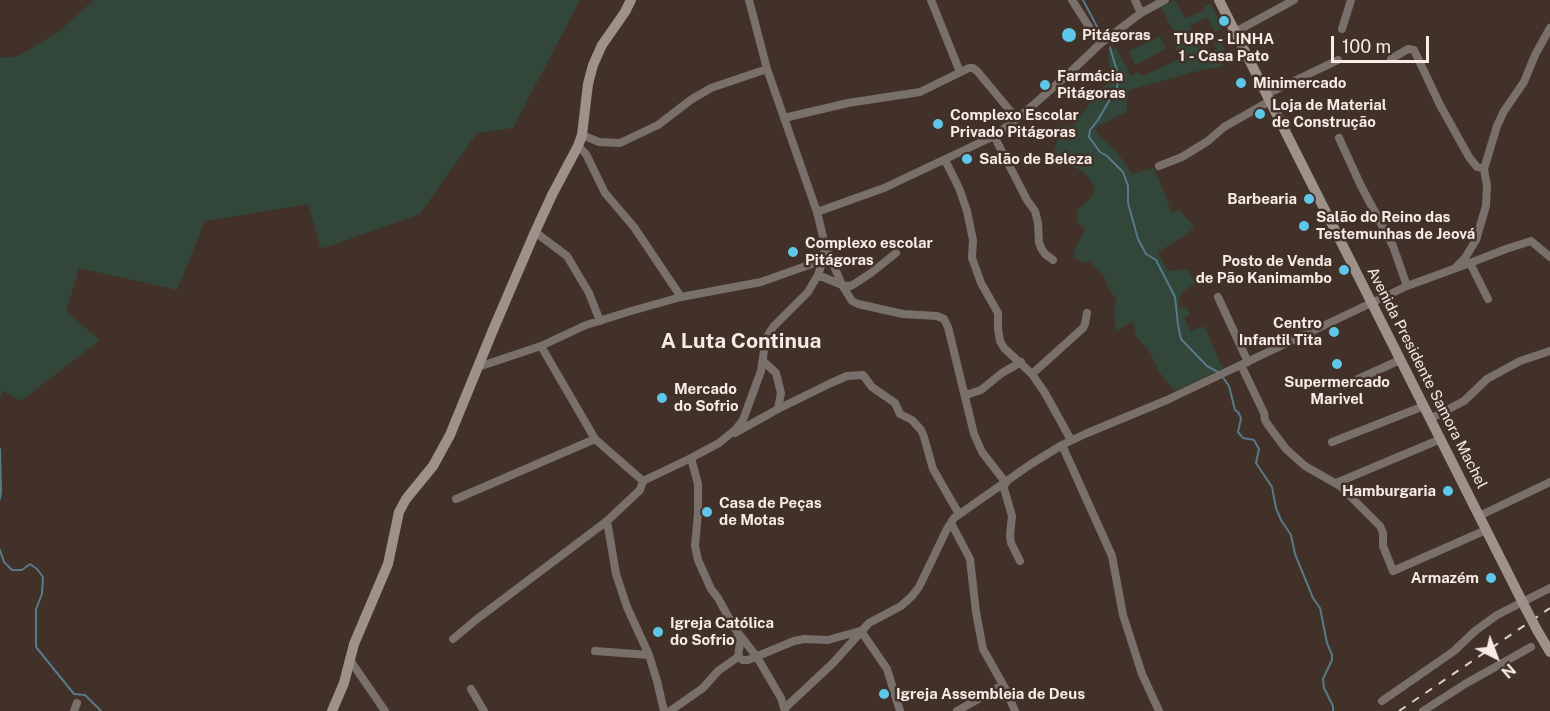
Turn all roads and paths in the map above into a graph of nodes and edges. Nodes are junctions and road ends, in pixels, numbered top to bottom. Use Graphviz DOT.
graph roads {
  1 [pos="631,0"];
  2 [pos="749,0"];
  3 [pos="931,0"];
  4 [pos="1072,0"];
  5 [pos="1135,0"];
  6 [pos="1165,0"];
  7 [pos="1219,0"];
  8 [pos="1294,0"];
  9 [pos="1351,0"];
  10 [pos="1141,13"];
  11 [pos="1550,28"];
  12 [pos="1342,29"];
  13 [pos="1236,32"];
  14 [pos="1100,44"];
  15 [pos="1391,59"];
  16 [pos="1338,60"];
  17 [pos="767,69"];
  18 [pos="960,72"];
  19 [pos="1269,98"];
  20 [pos="784,118"];
  21 [pos="1017,119"];
  22 [pos="994,136"];
  23 [pos="1339,138"];
  24 [pos="580,141"];
  25 [pos="945,160"];
  26 [pos="1159,166"];
  27 [pos="1484,169"];
  28 [pos="817,212"];
  29 [pos="535,232"];
  30 [pos="825,245"];
  31 [pos="896,253"];
  32 [pos="1550,256"];
  33 [pos="823,260"];
  34 [pos="1053,260"];
  35 [pos="1470,264"];
  36 [pos="1455,268"];
  37 [pos="818,275"];
  38 [pos="842,285"];
  39 [pos="1407,286"];
  40 [pos="681,297"];
  41 [pos="1218,297"];
  42 [pos="1488,299"];
  43 [pos="1372,302"];
  44 [pos="1087,313"];
  45 [pos="600,321"];
  46 [pos="542,346"];
  47 [pos="1549,353"];
  48 [pos="1400,360"];
  49 [pos="763,361"];
  50 [pos="1021,362"];
  51 [pos="1244,364"];
  52 [pos="478,367"];
  53 [pos="1032,374"];
  54 [pos="1358,379"];
  55 [pos="966,395"];
  56 [pos="1424,406"];
  57 [pos="778,409"];
  58 [pos="1430,418"];
  59 [pos="728,437"];
  60 [pos="595,439"];
  61 [pos="1441,439"];
  62 [pos="1071,440"];
  63 [pos="1332,442"];
  64 [pos="1062,445"];
  65 [pos="691,458"];
  66 [pos="643,481"];
  67 [pos="1550,482"];
  68 [pos="1336,483"];
  69 [pos="1004,484"];
  70 [pos="456,499"];
  71 [pos="959,514"];
  72 [pos="1479,516"];
  73 [pos="607,521"];
  74 [pos="951,523"];
  75 [pos="1486,530"];
  76 [pos="1020,561"];
  77 [pos="1550,588"];
  78 [pos="1524,606"];
  79 [pos="735,629"];
  80 [pos="861,631"];
  81 [pos="453,639"];
  82 [pos="1542,642"];
  83 [pos="1531,646"];
  84 [pos="595,651"];
  85 [pos="1550,652"];
  86 [pos="649,655"];
  87 [pos="738,657"];
  88 [pos="758,657"];
  89 [pos="350,660"];
  90 [pos="1550,662"];
  91 [pos="1003,685"];
  92 [pos="471,689"];
  93 [pos="1382,701"];
  94 [pos="785,710"];
  95 [pos="332,711"];
  96 [pos="385,711"];
  97 [pos="484,711"];
  98 [pos="664,711"];
  99 [pos="670,711"];
  100 [pos="900,711"];
  101 [pos="957,711"];
  102 [pos="1015,711"];
  103 [pos="1158,711"];
  104 [pos="1423,711"];
  1 -- 24 [label="street"];
  2 -- 17 [label="street"];
  3 -- 18 [label="street"];
  4 -- 14 [label="street"];
  5 -- 10 [label="street"];
  6 -- 10 [label="street"];
  7 -- 13 [label="street, Avenida Presidente Samora Machel"];
  8 -- 13 [label="street"];
  9 -- 12 [label="street"];
  10 -- 14 [label="street"];
  11 -- 27 [label="street"];
  13 -- 19 [label="street, Avenida Presidente Samora Machel"];
  14 -- 21 [label="street"];
  15 -- 27 [label="street"];
  16 -- 19 [label="street"];
  17 -- 20 [label="street"];
  17 -- 24 [label="street"];
  18 -- 20 [label="street"];
  18 -- 21 [label="street"];
  19 -- 26 [label="street"];
  19 -- 43 [label="street, Avenida Presidente Samora Machel"];
  20 -- 28 [label="street"];
  21 -- 22 [label="street"];
  22 -- 25 [label="street"];
  22 -- 34 [label="street"];
  23 -- 39 [label="street"];
  24 -- 29 [label="street"];
  24 -- 40 [label="street"];
  25 -- 28 [label="street"];
  25 -- 50 [label="street"];
  27 -- 36 [label="street"];
  28 -- 30 [label="street"];
  29 -- 45 [label="street"];
  29 -- 52 [label="street"];
  30 -- 33 [label="street"];
  30 -- 38 [label="street"];
  31 -- 38 [label="street"];
  32 -- 35 [label="street"];
  33 -- 37 [label="street"];
  33 -- 40 [label="street"];
  35 -- 36 [label="street"];
  35 -- 42 [label="street"];
  36 -- 39 [label="street"];
  37 -- 38 [label="street"];
  37 -- 49 [label="street"];
  38 -- 55 [label="street"];
  39 -- 43 [label="street"];
  40 -- 45 [label="street"];
  41 -- 51 [label="street"];
  43 -- 48 [label="street, Avenida Presidente Samora Machel"];
  43 -- 51 [label="street"];
  44 -- 53 [label="street"];
  45 -- 46 [label="street"];
  46 -- 52 [label="street"];
  46 -- 60 [label="street"];
  47 -- 58 [label="street"];
  48 -- 54 [label="street"];
  48 -- 56 [label="street, Avenida Presidente Samora Machel"];
  49 -- 57 [label="street"];
  49 -- 59 [label="street"];
  50 -- 53 [label="street"];
  50 -- 55 [label="street"];
  51 -- 62 [label="street"];
  51 -- 68 [label="street"];
  52 -- 89 [label="street"];
  53 -- 62 [label="street"];
  55 -- 69 [label="street"];
  56 -- 58 [label="street, Avenida Presidente Samora Machel"];
  56 -- 63 [label="street"];
  57 -- 59 [label="street"];
  57 -- 71 [label="street"];
  58 -- 61 [label="street, Avenida Presidente Samora Machel"];
  59 -- 65 [label="street"];
  60 -- 66 [label="street"];
  60 -- 70 [label="street"];
  61 -- 68 [label="street"];
  61 -- 72 [label="street, Avenida Presidente Samora Machel"];
  62 -- 64 [label="street"];
  64 -- 69 [label="street"];
  64 -- 103 [label="street"];
  65 -- 66 [label="street"];
  65 -- 79 [label="street"];
  66 -- 73 [label="street"];
  67 -- 72 [label="street"];
  68 -- 75 [label="street"];
  69 -- 71 [label="street"];
  69 -- 76 [label="street"];
  71 -- 74 [label="street"];
  72 -- 75 [label="street, Avenida Presidente Samora Machel"];
  73 -- 81 [label="street"];
  73 -- 86 [label="street"];
  74 -- 80 [label="street"];
  74 -- 91 [label="street"];
  75 -- 78 [label="street, Avenida Presidente Samora Machel"];
  77 -- 78 [label="street"];
  78 -- 82 [label="street, Avenida Presidente Samora Machel, bridge"];
  78 -- 93 [label="street"];
  79 -- 87 [label="street"];
  79 -- 88 [label="street"];
  80 -- 88 [label="street"];
  80 -- 94 [label="street"];
  80 -- 100 [label="street"];
  82 -- 85 [label="street, Avenida Presidente Samora Machel"];
  82 -- 90 [label="street, Avenida Presidente Samora Machel"];
  83 -- 104 [label="street"];
  84 -- 86 [label="street"];
  86 -- 98 [label="street"];
  87 -- 88 [label="street"];
  87 -- 99 [label="street"];
  88 -- 94 [label="street"];
  89 -- 95 [label="street"];
  89 -- 96 [label="street"];
  91 -- 101 [label="street"];
  91 -- 102 [label="street"];
  92 -- 97 [label="street"];
}
